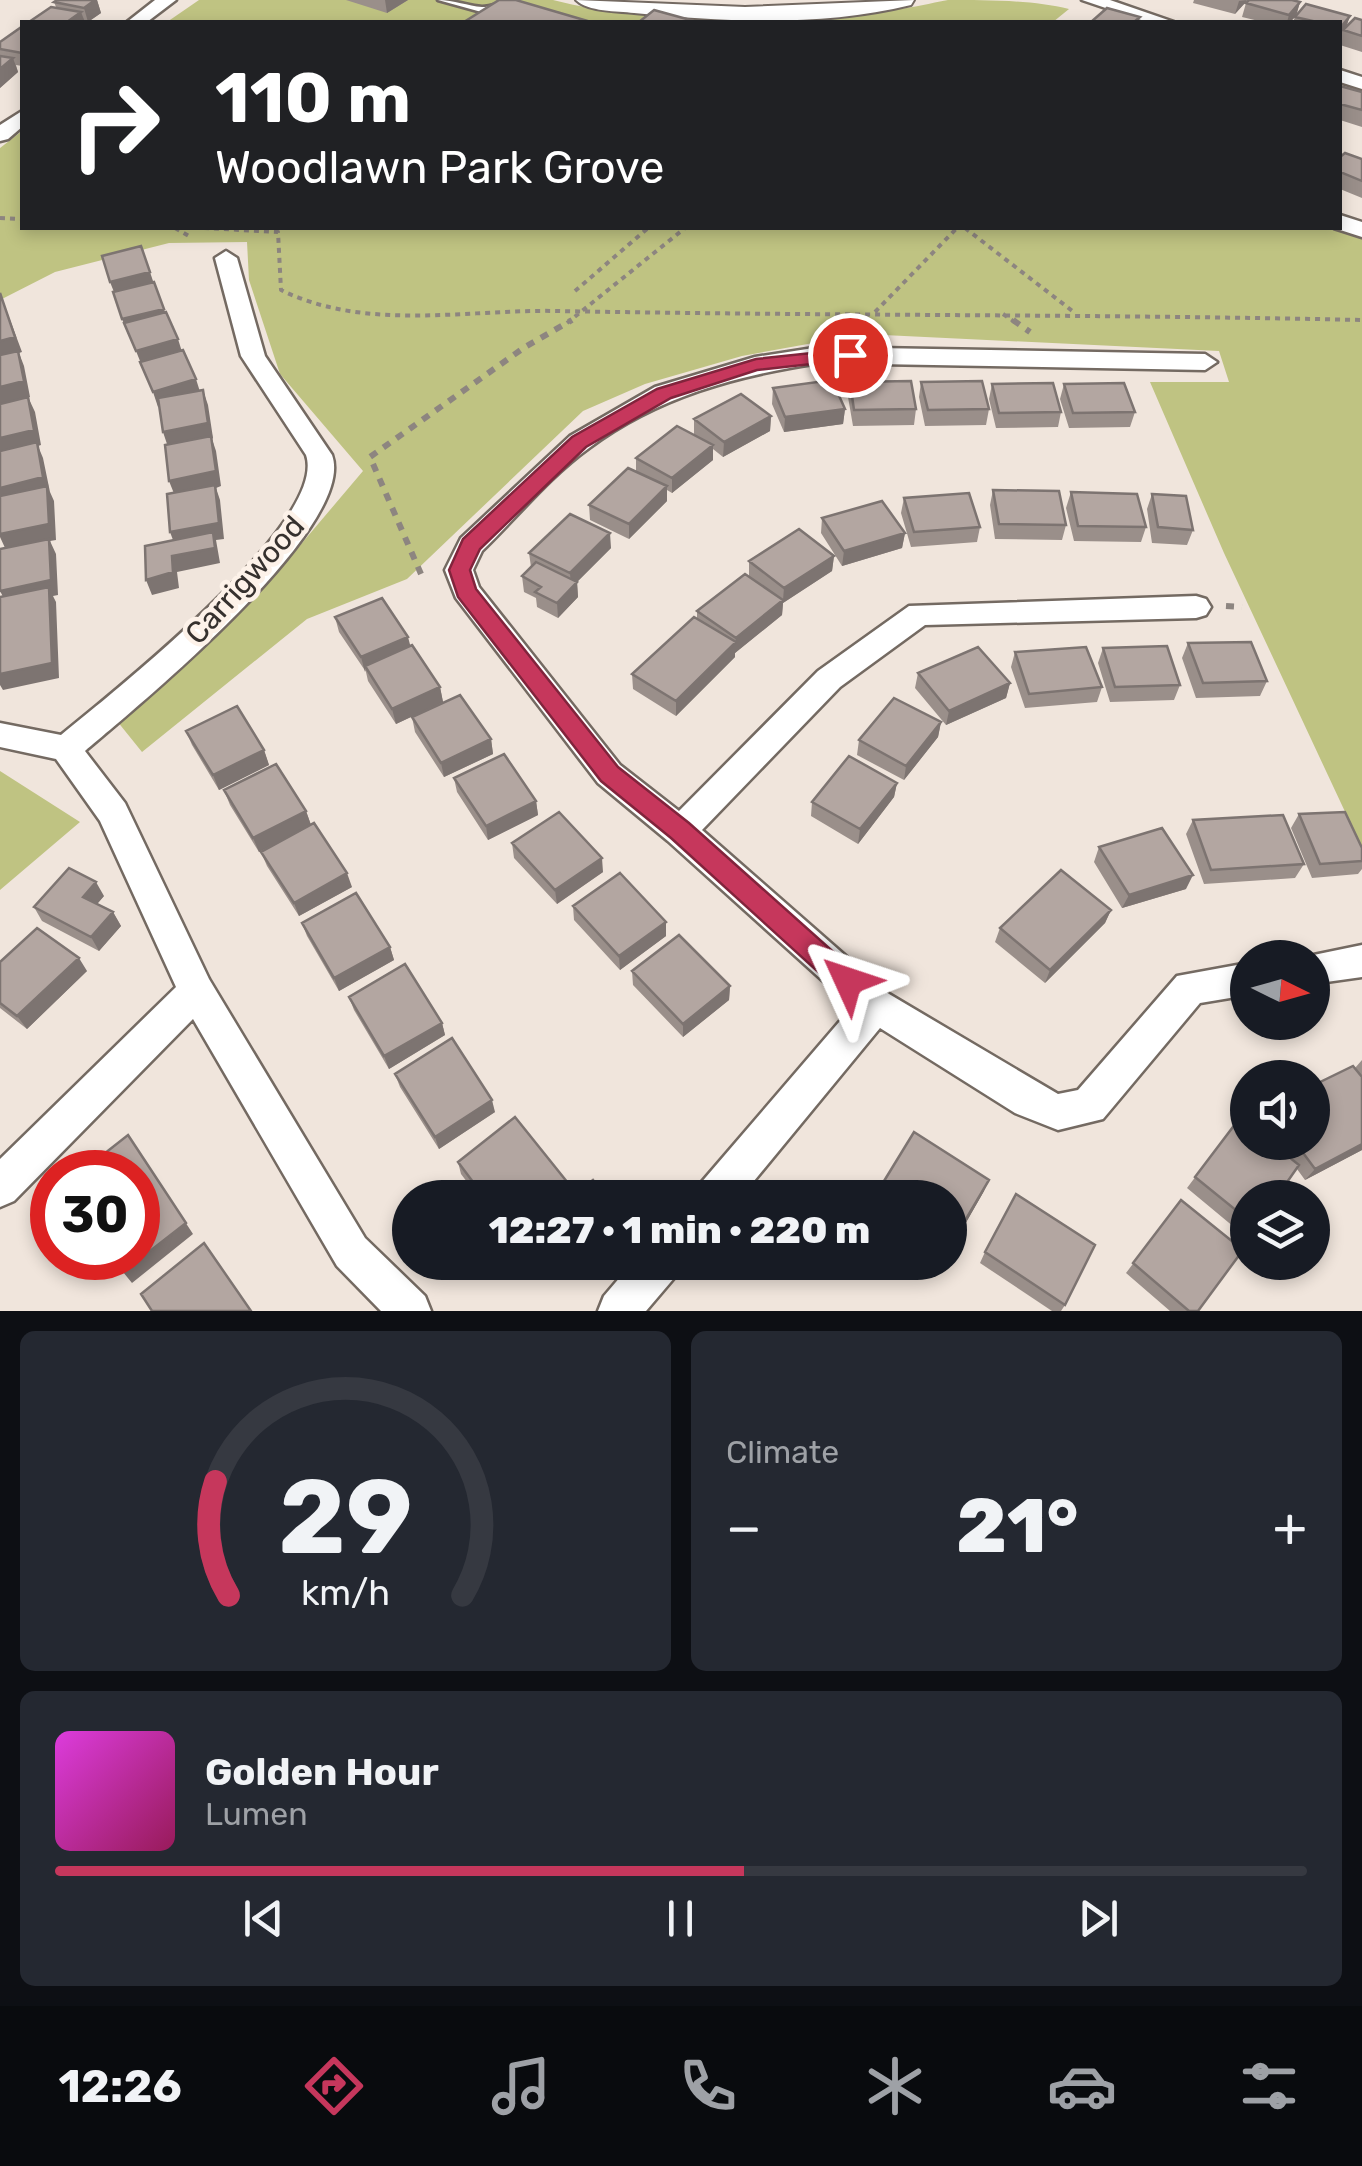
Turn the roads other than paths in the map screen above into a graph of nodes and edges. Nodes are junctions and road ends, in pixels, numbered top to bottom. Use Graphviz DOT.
graph roads {
  1 [pos="123,0"];
  2 [pos="443,0"];
  3 [pos="512,0"];
  4 [pos="587,0"];
  5 [pos="903,0"];
  6 [pos="1091,0"];
  7 [pos="160,4"];
  8 [pos="782,6"];
  9 [pos="139,20"];
  10 [pos="1158,20"];
  11 [pos="20,119"];
  12 [pos="1,135"];
  13 [pos="226,258"];
  14 [pos="1206,362"];
  15 [pos="1211,606"];
  16 [pos="0,736"];
  17 [pos="66,749"];
  18 [pos="680,830"];
  19 [pos="1362,960"];
  20 [pos="1330,965"];
  21 [pos="1230,982"];
  22 [pos="196,991"];
  23 [pos="876,1006"];
  24 [pos="729,1180"];
  25 [pos="0,1186"];
  26 [pos="645,1280"];
  27 [pos="410,1311"];
  28 [pos="618,1311"];
  1 -- 7 [label="street"];
  2 -- 3 [label="lane"];
  4 -- 8 [label="street"];
  5 -- 8 [label="street"];
  6 -- 10 [label="street"];
  7 -- 9 [label="street"];
  11 -- 12 [label="street"];
  13 -- 17 [label="street, Carrigwood"];
  14 -- 18 [label="street"];
  15 -- 18 [label="street"];
  16 -- 17 [label="street"];
  17 -- 22 [label="street"];
  18 -- 23 [label="street"];
  19 -- 20 [label="street"];
  21 -- 23 [label="street"];
  22 -- 25 [label="street"];
  22 -- 27 [label="street"];
  23 -- 24 [label="street"];
  26 -- 28 [label="street"];
}
